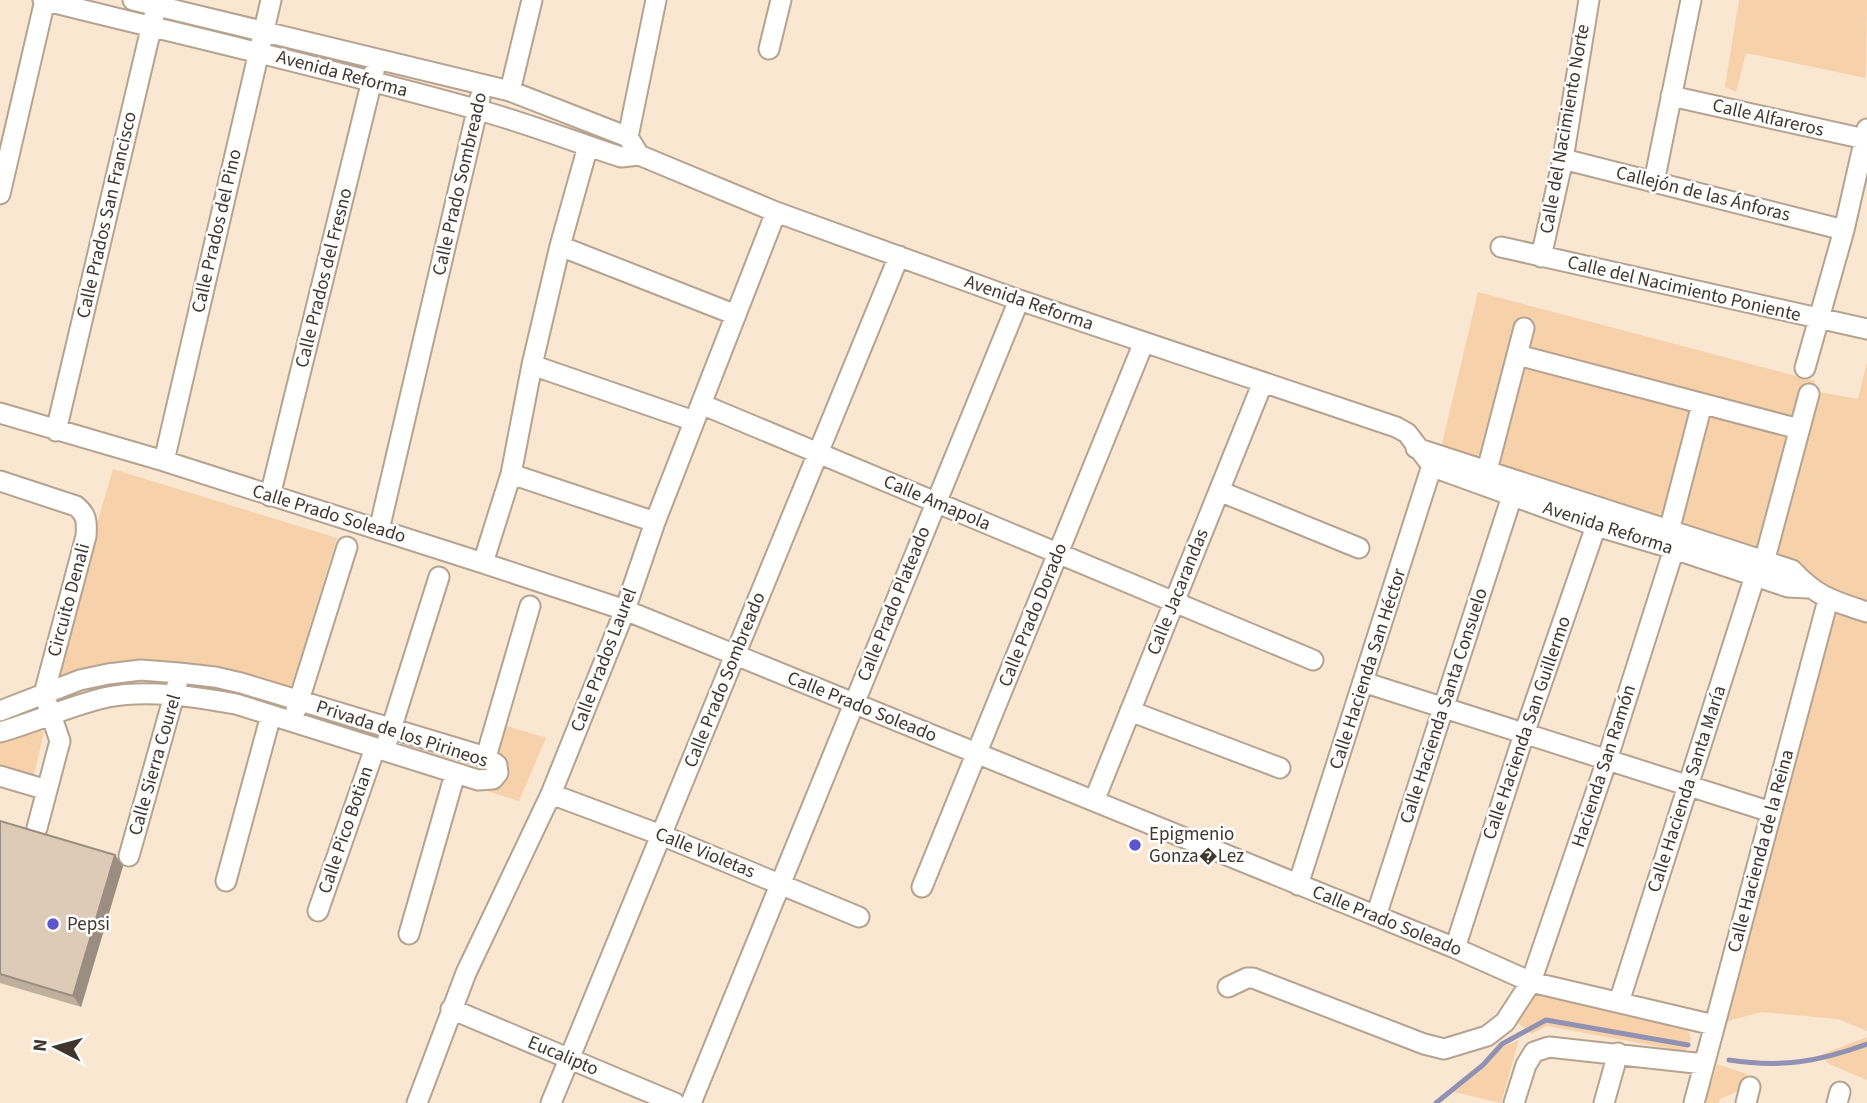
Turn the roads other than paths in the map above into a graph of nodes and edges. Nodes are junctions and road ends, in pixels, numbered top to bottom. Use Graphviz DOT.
graph roads {
  1 [pos="44,0"];
  2 [pos="133,0"];
  3 [pos="271,0"];
  4 [pos="532,0"];
  5 [pos="656,0"];
  6 [pos="781,0"];
  7 [pos="1589,0"];
  8 [pos="1691,0"];
  9 [pos="157,3"];
  10 [pos="151,29"];
  11 [pos="261,43"];
  12 [pos="769,49"];
  13 [pos="377,59"];
  14 [pos="372,82"];
  15 [pos="484,84"];
  16 [pos="510,91"];
  17 [pos="1671,96"];
  18 [pos="477,109"];
  19 [pos="1866,134"];
  20 [pos="628,137"];
  21 [pos="588,146"];
  22 [pos="639,155"];
  23 [pos="1563,159"];
  24 [pos="1654,182"];
  25 [pos="0,194"];
  26 [pos="776,212"];
  27 [pos="1844,230"];
  28 [pos="560,246"];
  29 [pos="1501,247"];
  30 [pos="899,256"];
  31 [pos="1541,257"];
  32 [pos="1018,300"];
  33 [pos="736,315"];
  34 [pos="1819,319"];
  35 [pos="1524,328"];
  36 [pos="1867,329"];
  37 [pos="1144,342"];
  38 [pos="1518,355"];
  39 [pos="531,365"];
  40 [pos="1805,368"];
  41 [pos="1263,382"];
  42 [pos="1809,394"];
  43 [pos="1702,404"];
  44 [pos="0,413"];
  45 [pos="697,413"];
  46 [pos="1799,429"];
  47 [pos="56,430"];
  48 [pos="818,453"];
  49 [pos="1428,456"];
  50 [pos="164,461"];
  51 [pos="511,474"];
  52 [pos="1485,478"];
  53 [pos="0,481"];
  54 [pos="1219,491"];
  55 [pos="270,496"];
  56 [pos="1512,496"];
  57 [pos="936,502"];
  58 [pos="1601,518"];
  59 [pos="655,522"];
  60 [pos="379,530"];
  61 [pos="1671,540"];
  62 [pos="347,547"];
  63 [pos="1359,548"];
  64 [pos="1058,554"];
  65 [pos="483,562"];
  66 [pos="1760,569"];
  67 [pos="439,577"];
  68 [pos="1828,600"];
  69 [pos="1174,602"];
  70 [pos="530,606"];
  71 [pos="625,610"];
  72 [pos="1867,612"];
  73 [pos="735,655"];
  74 [pos="1313,660"];
  75 [pos="180,673"];
  76 [pos="1363,682"];
  77 [pos="44,694"];
  78 [pos="175,696"];
  79 [pos="299,700"];
  80 [pos="854,704"];
  81 [pos="1443,708"];
  82 [pos="0,710"];
  83 [pos="1130,710"];
  84 [pos="52,715"];
  85 [pos="271,715"];
  86 [pos="292,722"];
  87 [pos="392,728"];
  88 [pos="0,732"];
  89 [pos="1524,734"];
  90 [pos="380,750"];
  91 [pos="976,754"];
  92 [pos="486,757"];
  93 [pos="1607,760"];
  94 [pos="1280,768"];
  95 [pos="455,774"];
  96 [pos="0,776"];
  97 [pos="1688,786"];
  98 [pos="47,790"];
  99 [pos="551,794"];
  100 [pos="1094,801"];
  101 [pos="1771,812"];
  102 [pos="37,828"];
  103 [pos="661,835"];
  104 [pos="130,856"];
  105 [pos="226,881"];
  106 [pos="780,884"];
  107 [pos="1298,885"];
  108 [pos="922,887"];
  109 [pos="318,911"];
  110 [pos="1376,916"];
  111 [pos="859,917"];
  112 [pos="409,934"];
  113 [pos="1455,948"];
  114 [pos="1531,982"];
  115 [pos="1228,988"];
  116 [pos="1619,1002"];
  117 [pos="451,1009"];
  118 [pos="1714,1025"];
  119 [pos="1618,1054"];
  120 [pos="569,1059"];
  121 [pos="1704,1064"];
  122 [pos="417,1103"];
  123 [pos="551,1103"];
  124 [pos="674,1103"];
  125 [pos="691,1103"];
  126 [pos="1514,1103"];
  127 [pos="1604,1103"];
  128 [pos="1693,1103"];
  1 -- 10 [label="street, Avenida Reforma"];
  1 -- 25 [label="street"];
  2 -- 9 [label="street, Avenida Reforma"];
  3 -- 11 [label="street, Calle Prados del Pino"];
  4 -- 16 [label="street, Calle Prado Sombreado"];
  5 -- 20 [label="street"];
  6 -- 12 [label="street"];
  7 -- 23 [label="street, Calle del Nacimiento Norte"];
  8 -- 17 [label="street"];
  9 -- 10 [label="street, Calle Prados San Francisco"];
  9 -- 11 [label="street, Avenida Reforma"];
  10 -- 11 [label="street, Avenida Reforma"];
  10 -- 47 [label="street, Calle Prados San Francisco"];
  11 -- 13 [label="street, Avenida Reforma"];
  11 -- 14 [label="street, Avenida Reforma"];
  11 -- 50 [label="street, Calle Prados del Pino"];
  13 -- 14 [label="street, Calle Prados del Fresno"];
  13 -- 15 [label="street, Avenida Reforma"];
  14 -- 18 [label="street, Avenida Reforma"];
  14 -- 55 [label="street, Calle Prados del Fresno"];
  15 -- 16 [label="street, Avenida Reforma"];
  15 -- 18 [label="street, Calle Prado Sombreado"];
  16 -- 20 [label="street, Avenida Reforma"];
  17 -- 19 [label="street, Calle Alfareros"];
  17 -- 24 [label="street"];
  18 -- 21 [label="street, Avenida Reforma"];
  18 -- 60 [label="street, Calle Prado Sombreado"];
  19 -- 27 [label="street"];
  20 -- 22 [label="street"];
  21 -- 22 [label="street, Avenida Reforma"];
  21 -- 28 [label="street"];
  22 -- 26 [label="street, Avenida Reforma"];
  23 -- 24 [label="street, Callejón de las Ánforas"];
  23 -- 31 [label="street, Calle del Nacimiento Norte"];
  24 -- 27 [label="street, Callejón de las Ánforas"];
  26 -- 30 [label="street, Avenida Reforma"];
  26 -- 33 [label="street, Calle Prados Laurel"];
  27 -- 34 [label="street"];
  28 -- 33 [label="street"];
  28 -- 39 [label="street"];
  29 -- 31 [label="street, Calle del Nacimiento Poniente"];
  30 -- 32 [label="street, Avenida Reforma"];
  30 -- 48 [label="street, Calle Prado Sombreado"];
  31 -- 34 [label="street, Calle del Nacimiento Poniente"];
  32 -- 37 [label="street, Avenida Reforma"];
  32 -- 57 [label="street, Calle Prado Plateado"];
  33 -- 45 [label="street, Calle Prados Laurel"];
  34 -- 36 [label="street, Calle del Nacimiento Poniente"];
  34 -- 40 [label="street"];
  35 -- 38 [label="street"];
  37 -- 41 [label="street, Avenida Reforma"];
  37 -- 64 [label="street, Calle Prado Dorado"];
  38 -- 43 [label="street"];
  38 -- 52 [label="street"];
  39 -- 45 [label="street, Calle Amapola"];
  39 -- 51 [label="street"];
  41 -- 49 [label="street, Avenida Reforma"];
  41 -- 54 [label="street, Calle Jacarandas"];
  42 -- 46 [label="street, Calle Hacienda Santa María"];
  43 -- 46 [label="street"];
  43 -- 61 [label="street, Hacienda San Ramón"];
  44 -- 47 [label="street, Calle Prado Soleado"];
  45 -- 48 [label="street, Calle Amapola"];
  45 -- 59 [label="street, Calle Prados Laurel"];
  46 -- 66 [label="street, Calle Hacienda Santa María"];
  47 -- 50 [label="street, Calle Prado Soleado"];
  48 -- 57 [label="street, Calle Amapola"];
  48 -- 73 [label="street, Calle Prado Sombreado"];
  49 -- 52 [label="street, Avenida Reforma"];
  49 -- 76 [label="street, Calle Hacienda San Héctor"];
  50 -- 55 [label="street, Calle Prado Soleado"];
  51 -- 59 [label="street"];
  51 -- 65 [label="street"];
  52 -- 56 [label="street, Avenida Reforma"];
  52 -- 58 [label="street, Avenida Reforma"];
  53 -- 77 [label="street, Circuito Denali"];
  54 -- 63 [label="street"];
  54 -- 69 [label="street, Calle Jacarandas"];
  55 -- 60 [label="street, Calle Prado Soleado"];
  56 -- 58 [label="street, Avenida Reforma"];
  56 -- 81 [label="street, Calle Hacienda Santa Consuelo"];
  57 -- 64 [label="street, Calle Amapola"];
  57 -- 80 [label="street, Calle Prado Plateado"];
  58 -- 61 [label="street, Avenida Reforma"];
  58 -- 89 [label="street, Calle Hacienda San Guillermo"];
  59 -- 71 [label="street, Calle Prados Laurel"];
  60 -- 65 [label="street, Calle Prado Soleado"];
  61 -- 66 [label="street, Avenida Reforma"];
  61 -- 93 [label="street, Hacienda San Ramón"];
  62 -- 79 [label="street"];
  64 -- 69 [label="street, Calle Amapola"];
  64 -- 91 [label="street, Calle Prado Dorado"];
  65 -- 71 [label="street, Calle Prado Soleado"];
  66 -- 68 [label="street, Avenida Reforma"];
  66 -- 97 [label="street, Calle Hacienda Santa María"];
  67 -- 87 [label="street, Calle Pico Botian"];
  68 -- 72 [label="street, Avenida Reforma"];
  68 -- 101 [label="street, Calle Hacienda de la Reina"];
  69 -- 74 [label="street, Calle Amapola"];
  69 -- 83 [label="street, Calle Jacarandas"];
  70 -- 92 [label="street"];
  71 -- 73 [label="street, Calle Prado Soleado"];
  71 -- 99 [label="street, Calle Prados Laurel"];
  73 -- 80 [label="street, Calle Prado Soleado"];
  73 -- 103 [label="street, Calle Prado Sombreado"];
  75 -- 77 [label="street, Privada de los Pirineos"];
  75 -- 78 [label="street, Calle Sierra Courel"];
  75 -- 79 [label="street, Privada de los Pirineos"];
  76 -- 81 [label="street"];
  76 -- 107 [label="street, Calle Hacienda San Héctor"];
  77 -- 82 [label="street, Privada de los Pirineos"];
  77 -- 84 [label="street"];
  78 -- 84 [label="street, Privada de los Pirineos"];
  78 -- 85 [label="street, Privada de los Pirineos"];
  78 -- 104 [label="street, Calle Sierra Courel"];
  79 -- 86 [label="street"];
  79 -- 87 [label="street, Privada de los Pirineos"];
  80 -- 91 [label="street, Calle Prado Soleado"];
  80 -- 106 [label="street, Calle Prado Plateado"];
  81 -- 89 [label="street"];
  81 -- 110 [label="street, Calle Hacienda Santa Consuelo"];
  83 -- 94 [label="street"];
  83 -- 100 [label="street, Calle Jacarandas"];
  84 -- 88 [label="street, Privada de los Pirineos"];
  84 -- 98 [label="street"];
  85 -- 86 [label="street, Privada de los Pirineos"];
  85 -- 105 [label="street"];
  86 -- 90 [label="street, Privada de los Pirineos"];
  87 -- 90 [label="street, Calle Pico Botian"];
  87 -- 92 [label="street, Privada de los Pirineos"];
  89 -- 93 [label="street"];
  89 -- 113 [label="street, Calle Hacienda San Guillermo"];
  90 -- 95 [label="street, Privada de los Pirineos"];
  90 -- 109 [label="street, Calle Pico Botian"];
  91 -- 100 [label="street, Calle Prado Soleado"];
  91 -- 108 [label="street, Calle Prado Dorado"];
  92 -- 95 [label="street, Privada de los Pirineos"];
  93 -- 97 [label="street"];
  93 -- 114 [label="street, Hacienda San Ramón"];
  95 -- 112 [label="street"];
  96 -- 98 [label="street"];
  97 -- 101 [label="street"];
  97 -- 116 [label="street, Calle Hacienda Santa María"];
  98 -- 102 [label="street"];
  99 -- 103 [label="street, Calle Violetas"];
  99 -- 117 [label="street, Calle Prados Laurel"];
  100 -- 107 [label="street, Calle Prado Soleado"];
  101 -- 118 [label="street, Calle Hacienda de la Reina"];
  103 -- 106 [label="street, Calle Violetas"];
  103 -- 120 [label="street, Calle Prado Sombreado"];
  106 -- 111 [label="street, Calle Violetas"];
  106 -- 125 [label="street, Calle Prado Plateado"];
  107 -- 110 [label="street, Calle Prado Soleado"];
  110 -- 113 [label="street, Calle Prado Soleado"];
  113 -- 114 [label="street, Calle Prado Soleado"];
  114 -- 115 [label="street, Hacienda San Ramón"];
  114 -- 116 [label="street, Calle Prado Soleado"];
  116 -- 118 [label="street, Calle Prado Soleado"];
  117 -- 120 [label="street, Eucalipto"];
  117 -- 122 [label="street, Calle Prados Laurel"];
  118 -- 121 [label="street, Calle Hacienda de la Reina"];
  119 -- 121 [label="street"];
  119 -- 126 [label="street"];
  119 -- 127 [label="street"];
  120 -- 123 [label="street, Calle Prado Sombreado"];
  120 -- 124 [label="street, Eucalipto"];
  121 -- 128 [label="street, Calle Hacienda de la Reina"];
}
